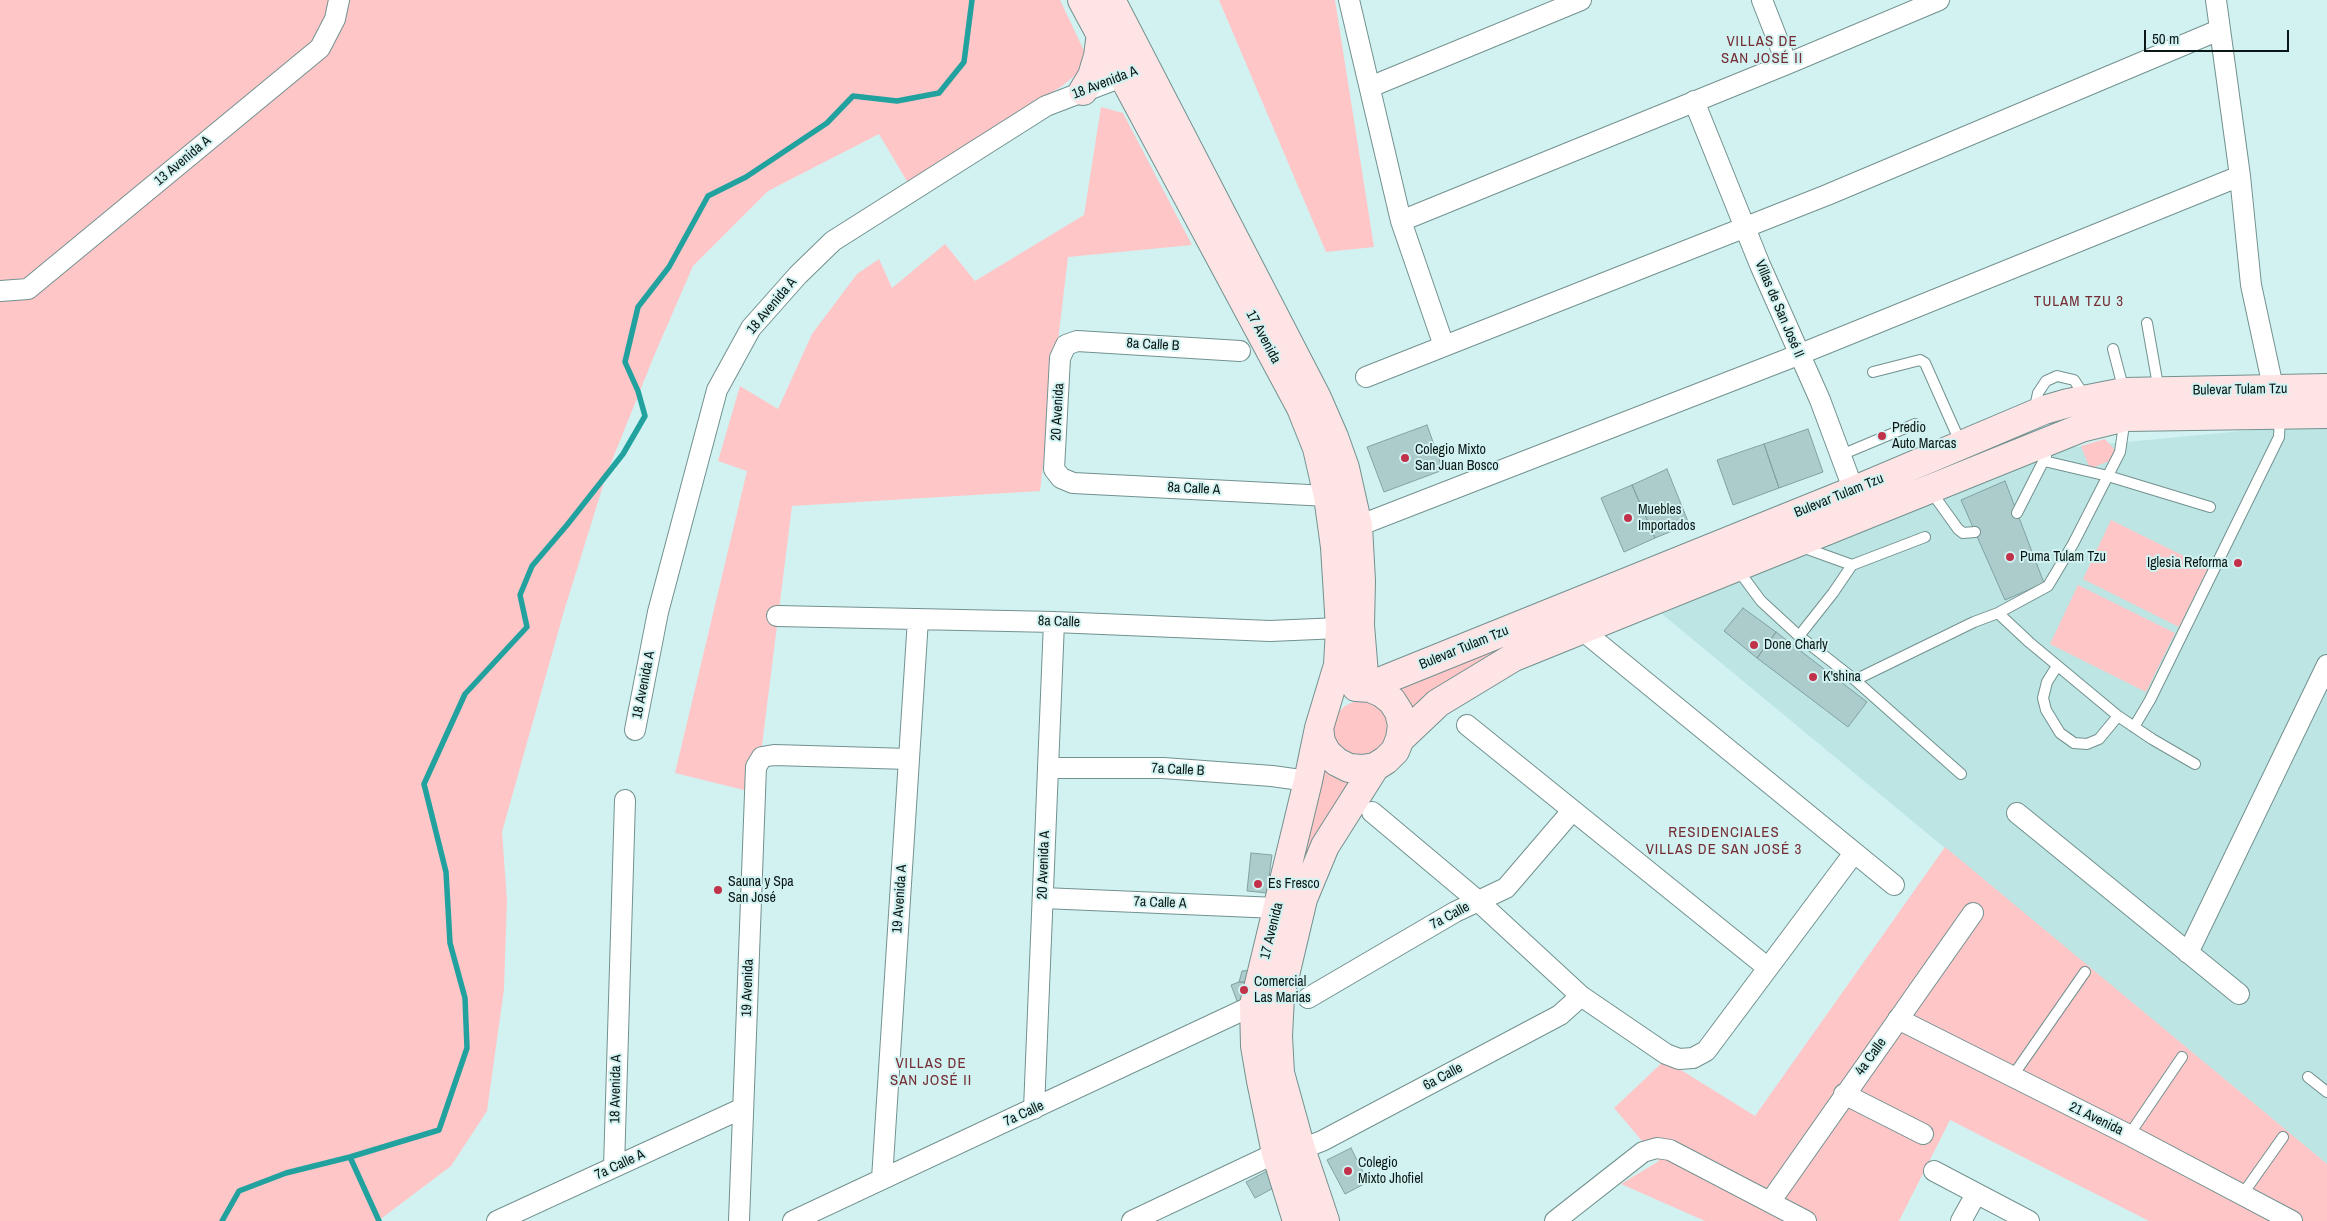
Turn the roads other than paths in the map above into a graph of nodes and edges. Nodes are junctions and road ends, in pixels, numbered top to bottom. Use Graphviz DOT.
graph roads {
  1 [pos="339,0"];
  2 [pos="1082,0"];
  3 [pos="1111,0"];
  4 [pos="1349,0"];
  5 [pos="1581,0"];
  6 [pos="1762,0"];
  7 [pos="1939,0"];
  8 [pos="2216,0"];
  9 [pos="2220,30"];
  10 [pos="1101,34"];
  11 [pos="1786,64"];
  12 [pos="1136,71"];
  13 [pos="1370,87"];
  14 [pos="1083,91"];
  15 [pos="1694,101"];
  16 [pos="2240,176"];
  17 [pos="1401,221"];
  18 [pos="1744,228"];
  19 [pos="0,291"];
  20 [pos="2148,323"];
  21 [pos="1066,345"];
  22 [pos="1444,346"];
  23 [pos="2113,349"];
  24 [pos="1240,351"];
  25 [pos="1798,355"];
  26 [pos="1873,372"];
  27 [pos="1366,377"];
  28 [pos="2327,388"];
  29 [pos="2159,392"];
  30 [pos="2277,402"];
  31 [pos="2125,405"];
  32 [pos="2327,414"];
  33 [pos="1915,424"];
  34 [pos="1962,445"];
  35 [pos="2050,450"];
  36 [pos="1842,455"];
  37 [pos="1922,462"];
  38 [pos="2108,476"];
  39 [pos="1061,478"];
  40 [pos="1930,489"];
  41 [pos="1855,490"];
  42 [pos="1328,496"];
  43 [pos="2210,507"];
  44 [pos="2017,513"];
  45 [pos="1862,517"];
  46 [pos="1358,526"];
  47 [pos="1975,532"];
  48 [pos="1925,537"];
  49 [pos="1796,544"];
  50 [pos="1726,557"];
  51 [pos="1852,565"];
  52 [pos="1998,613"];
  53 [pos="777,616"];
  54 [pos="918,619"];
  55 [pos="1054,622"];
  56 [pos="1340,628"];
  57 [pos="1582,630"];
  58 [pos="1799,636"];
  59 [pos="2327,665"];
  60 [pos="2057,666"];
  61 [pos="1855,680"];
  62 [pos="1367,687"];
  63 [pos="1327,703"];
  64 [pos="2118,716"];
  65 [pos="1467,725"];
  66 [pos="2134,727"];
  67 [pos="1319,728"];
  68 [pos="635,730"];
  69 [pos="1400,738"];
  70 [pos="908,759"];
  71 [pos="2195,764"];
  72 [pos="1375,767"];
  73 [pos="1048,768"];
  74 [pos="1961,774"];
  75 [pos="1308,781"];
  76 [pos="625,800"];
  77 [pos="1572,811"];
  78 [pos="1372,812"];
  79 [pos="2017,813"];
  80 [pos="1854,853"];
  81 [pos="1894,884"];
  82 [pos="1043,898"];
  83 [pos="1478,901"];
  84 [pos="1277,908"];
  85 [pos="1973,913"];
  86 [pos="2188,952"];
  87 [pos="1768,968"];
  88 [pos="2085,972"];
  89 [pos="2239,994"];
  90 [pos="1580,996"];
  91 [pos="1308,998"];
  92 [pos="1254,1005"];
  93 [pos="1898,1019"];
  94 [pos="2182,1056"];
  95 [pos="2012,1077"];
  96 [pos="2308,1077"];
  97 [pos="2327,1092"];
  98 [pos="1844,1094"];
  99 [pos="743,1108"];
  100 [pos="1034,1109"];
  101 [pos="1923,1134"];
  102 [pos="2129,1135"];
  103 [pos="2283,1138"];
  104 [pos="1288,1151"];
  105 [pos="614,1167"];
  106 [pos="1934,1171"];
  107 [pos="882,1180"];
  108 [pos="1976,1194"];
  109 [pos="2242,1195"];
  110 [pos="1770,1202"];
  111 [pos="497,1221"];
  112 [pos="739,1221"];
  113 [pos="793,1221"];
  114 [pos="1132,1221"];
  115 [pos="1297,1221"];
  116 [pos="1325,1221"];
  117 [pos="1555,1221"];
  118 [pos="1806,1221"];
  119 [pos="1962,1221"];
  120 [pos="2029,1221"];
  121 [pos="2292,1221"];
  1 -- 19 [label="street, 13 Avenida A"];
  2 -- 10 [label="main road, 17 Avenida"];
  3 -- 12 [label="main road, 17 Avenida"];
  4 -- 13 [label="street"];
  5 -- 13 [label="street"];
  6 -- 11 [label="street"];
  7 -- 11 [label="street"];
  8 -- 9 [label="street"];
  9 -- 16 [label="street"];
  9 -- 18 [label="street"];
  10 -- 12 [label="main road, 17 Avenida"];
  10 -- 14 [label="main road"];
  11 -- 15 [label="street"];
  12 -- 14 [label="street, 18 Avenida A"];
  12 -- 42 [label="main road, 17 Avenida"];
  12 -- 46 [label="main road, 17 Avenida"];
  13 -- 17 [label="street"];
  14 -- 68 [label="street, 18 Avenida A"];
  15 -- 17 [label="street"];
  15 -- 18 [label="street, Villas de San José II"];
  16 -- 25 [label="street"];
  16 -- 30 [label="street"];
  17 -- 22 [label="street"];
  18 -- 22 [label="street"];
  18 -- 25 [label="street, Villas de San José II"];
  20 -- 29 [label="lane"];
  21 -- 24 [label="street, 8a Calle B"];
  21 -- 39 [label="street, 20 Avenida"];
  22 -- 27 [label="street"];
  23 -- 31 [label="lane"];
  25 -- 36 [label="street, Villas de San José II"];
  25 -- 46 [label="street"];
  26 -- 34 [label="lane"];
  28 -- 30 [label="main road, Bulevar Tulam Tzu"];
  29 -- 30 [label="main road, Bulevar Tulam Tzu"];
  29 -- 31 [label="main road, Bulevar Tulam Tzu"];
  30 -- 31 [label="main road, Bulevar Tulam Tzu"];
  30 -- 32 [label="main road, Bulevar Tulam Tzu"];
  30 -- 66 [label="lane"];
  31 -- 34 [label="main road, Bulevar Tulam Tzu"];
  31 -- 35 [label="main road, Bulevar Tulam Tzu"];
  31 -- 38 [label="lane"];
  33 -- 36 [label="lane"];
  34 -- 37 [label="main road, Bulevar Tulam Tzu"];
  35 -- 38 [label="lane"];
  35 -- 40 [label="main road, Bulevar Tulam Tzu"];
  35 -- 44 [label="lane"];
  36 -- 41 [label="street, Villas de San José II"];
  37 -- 40 [label="main road"];
  37 -- 41 [label="main road, Bulevar Tulam Tzu"];
  38 -- 43 [label="lane"];
  38 -- 52 [label="lane"];
  39 -- 42 [label="street, 8a Calle A"];
  40 -- 45 [label="main road, Bulevar Tulam Tzu"];
  40 -- 47 [label="lane"];
  41 -- 45 [label="street, Villas de San José II"];
  41 -- 50 [label="main road, Bulevar Tulam Tzu"];
  42 -- 56 [label="main road, 17 Avenida"];
  45 -- 49 [label="main road, Bulevar Tulam Tzu"];
  46 -- 62 [label="main road, 17 Avenida"];
  48 -- 51 [label="lane"];
  49 -- 50 [label="main road, Bulevar Tulam Tzu"];
  49 -- 51 [label="lane"];
  50 -- 57 [label="main road, Bulevar Tulam Tzu"];
  50 -- 58 [label="lane"];
  50 -- 62 [label="main road, Bulevar Tulam Tzu"];
  51 -- 58 [label="lane"];
  52 -- 60 [label="lane"];
  52 -- 61 [label="lane"];
  53 -- 54 [label="street, 8a Calle"];
  54 -- 55 [label="street, 8a Calle"];
  54 -- 70 [label="street, 19 Avenida A"];
  55 -- 56 [label="street, 8a Calle"];
  55 -- 73 [label="street, 20 Avenida A"];
  56 -- 63 [label="main road, 17 Avenida"];
  57 -- 69 [label="main road, Bulevar Tulam Tzu"];
  57 -- 80 [label="street"];
  58 -- 61 [label="lane"];
  59 -- 86 [label="street"];
  60 -- 64 [label="lane"];
  60 -- 64 [label="lane"];
  61 -- 74 [label="lane"];
  62 -- 63 [label="main road"];
  62 -- 69 [label="main road"];
  63 -- 67 [label="main road"];
  64 -- 66 [label="lane"];
  65 -- 77 [label="street"];
  66 -- 71 [label="lane"];
  67 -- 72 [label="main road"];
  67 -- 75 [label="main road, 17 Avenida"];
  69 -- 72 [label="main road"];
  70 -- 99 [label="street, 19 Avenida"];
  70 -- 107 [label="street, 19 Avenida A"];
  72 -- 104 [label="main road, 17 Avenida"];
  73 -- 75 [label="street, 7a Calle B"];
  73 -- 82 [label="street, 20 Avenida A"];
  75 -- 84 [label="main road, 17 Avenida"];
  76 -- 105 [label="street, 18 Avenida A"];
  77 -- 83 [label="street, 7a Calle"];
  77 -- 87 [label="street"];
  78 -- 83 [label="street"];
  79 -- 86 [label="street"];
  80 -- 81 [label="street"];
  80 -- 87 [label="street"];
  82 -- 84 [label="street, 7a Calle A"];
  82 -- 100 [label="street, 20 Avenida A"];
  83 -- 90 [label="street"];
  83 -- 91 [label="street, 7a Calle"];
  84 -- 92 [label="main road, 17 Avenida"];
  85 -- 93 [label="street, 4a Calle"];
  86 -- 89 [label="street"];
  87 -- 90 [label="street"];
  88 -- 95 [label="lane"];
  90 -- 104 [label="street, 6a Calle"];
  92 -- 100 [label="street, 7a Calle"];
  92 -- 104 [label="main road, 17 Avenida"];
  93 -- 95 [label="street, 21 Avenida"];
  93 -- 98 [label="street, 4a Calle"];
  94 -- 102 [label="lane"];
  95 -- 102 [label="street, 21 Avenida"];
  96 -- 97 [label="lane"];
  98 -- 101 [label="street"];
  98 -- 110 [label="street, 4a Calle"];
  99 -- 105 [label="street, 7a Calle A"];
  99 -- 112 [label="street, 19 Avenida"];
  100 -- 107 [label="street, 7a Calle"];
  102 -- 109 [label="street, 21 Avenida"];
  103 -- 109 [label="lane"];
  104 -- 114 [label="street, 6a Calle"];
  104 -- 115 [label="main road, 17 Avenida"];
  104 -- 116 [label="main road, 17 Avenida"];
  105 -- 111 [label="street, 7a Calle A"];
  106 -- 108 [label="street"];
  107 -- 113 [label="street, 7a Calle"];
  108 -- 119 [label="street"];
  108 -- 120 [label="street"];
  109 -- 121 [label="street, 21 Avenida"];
  110 -- 117 [label="street"];
  110 -- 118 [label="street"];
}
